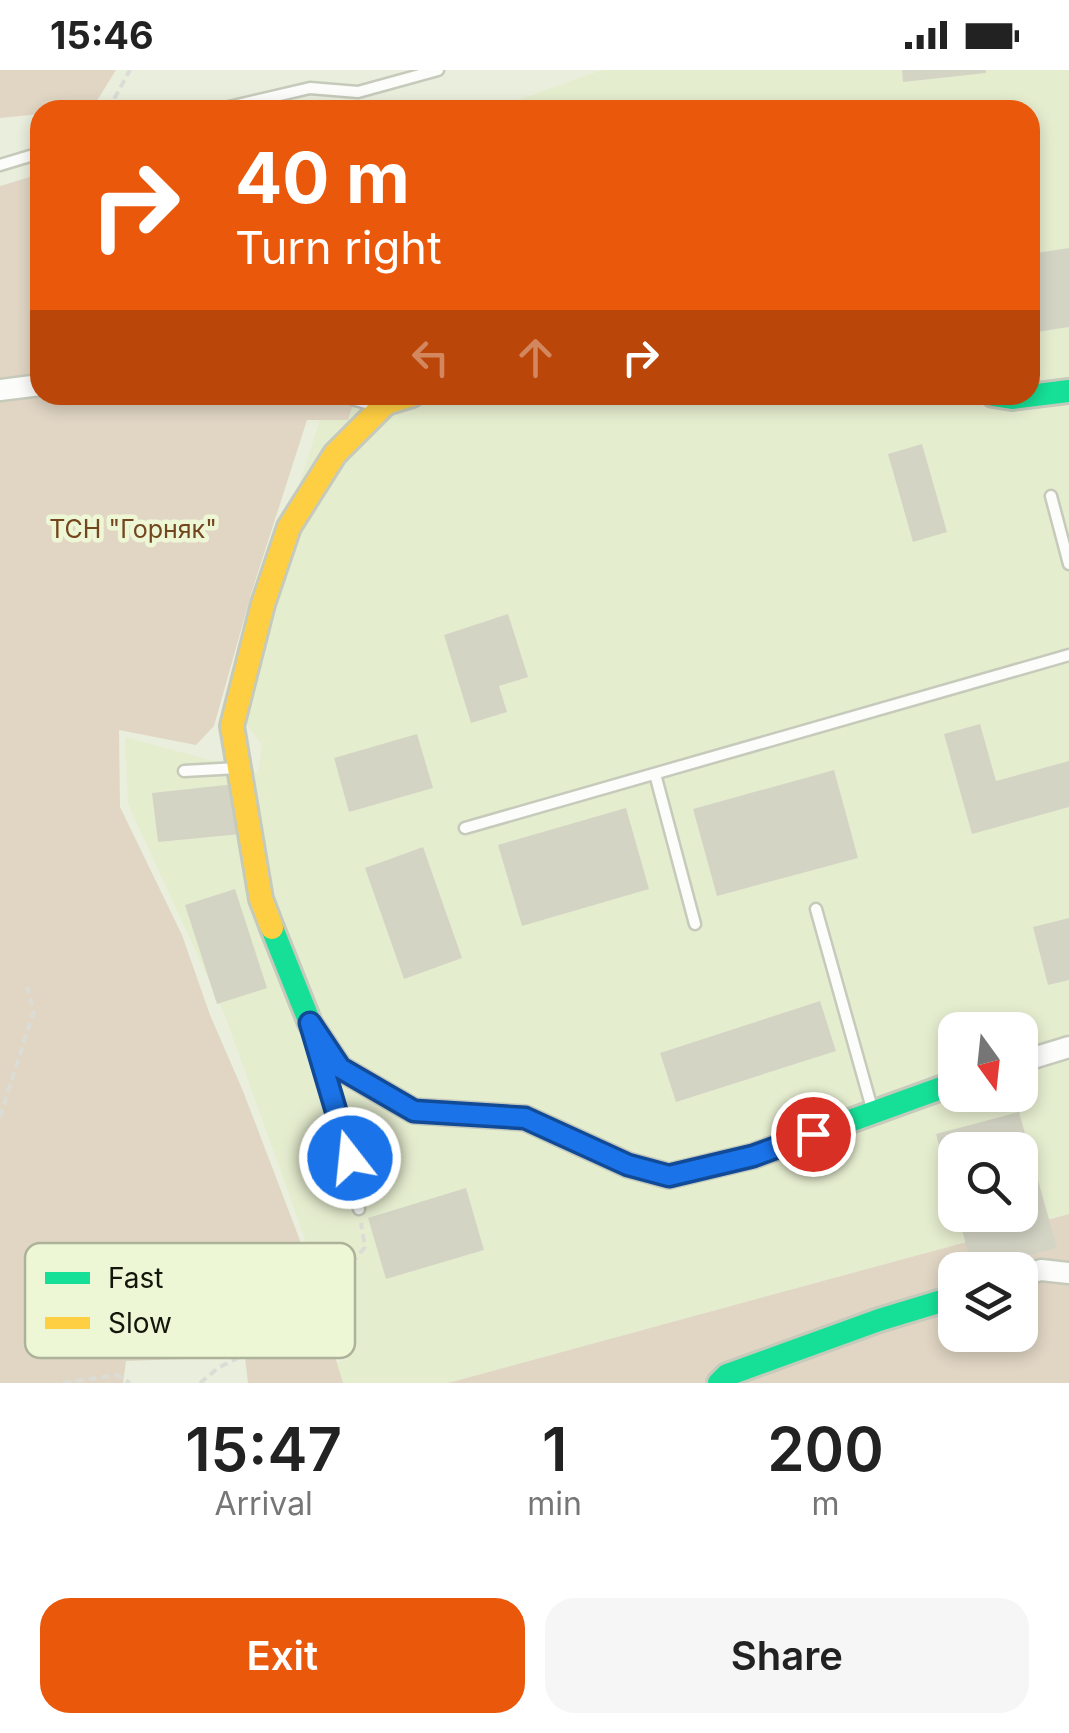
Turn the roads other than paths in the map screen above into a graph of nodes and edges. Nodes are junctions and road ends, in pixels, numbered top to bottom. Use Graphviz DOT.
graph roads {
  1 [pos="438,70"];
  2 [pos="259,100"];
  3 [pos="30,157"];
  4 [pos="0,165"];
  5 [pos="30,386"];
  6 [pos="0,390"];
  7 [pos="1069,390"];
  8 [pos="1040,394"];
  9 [pos="384,405"];
  10 [pos="1051,496"];
  11 [pos="1069,564"];
  12 [pos="1069,655"];
  13 [pos="239,768"];
  14 [pos="184,771"];
  15 [pos="655,774"];
  16 [pos="465,828"];
  17 [pos="816,909"];
  18 [pos="695,924"];
  19 [pos="310,1023"];
  20 [pos="1069,1047"];
  21 [pos="1038,1056"];
  22 [pos="938,1090"];
  23 [pos="873,1112"];
  24 [pos="358,1210"];
  25 [pos="1038,1271"];
  26 [pos="1069,1273"];
  27 [pos="938,1301"];
  28 [pos="719,1383"];
  1 -- 2 [label="lane"];
  3 -- 4 [label="lane"];
  5 -- 6 [label="street"];
  7 -- 8 [label="street"];
  9 -- 13 [label="street"];
  10 -- 11 [label="lane"];
  12 -- 15 [label="lane"];
  13 -- 14 [label="lane"];
  13 -- 19 [label="street"];
  15 -- 16 [label="lane"];
  15 -- 18 [label="lane"];
  17 -- 23 [label="lane"];
  19 -- 23 [label="street"];
  19 -- 24 [label="lane"];
  20 -- 21 [label="street"];
  22 -- 23 [label="street"];
  25 -- 26 [label="street"];
  27 -- 28 [label="street"];
}
